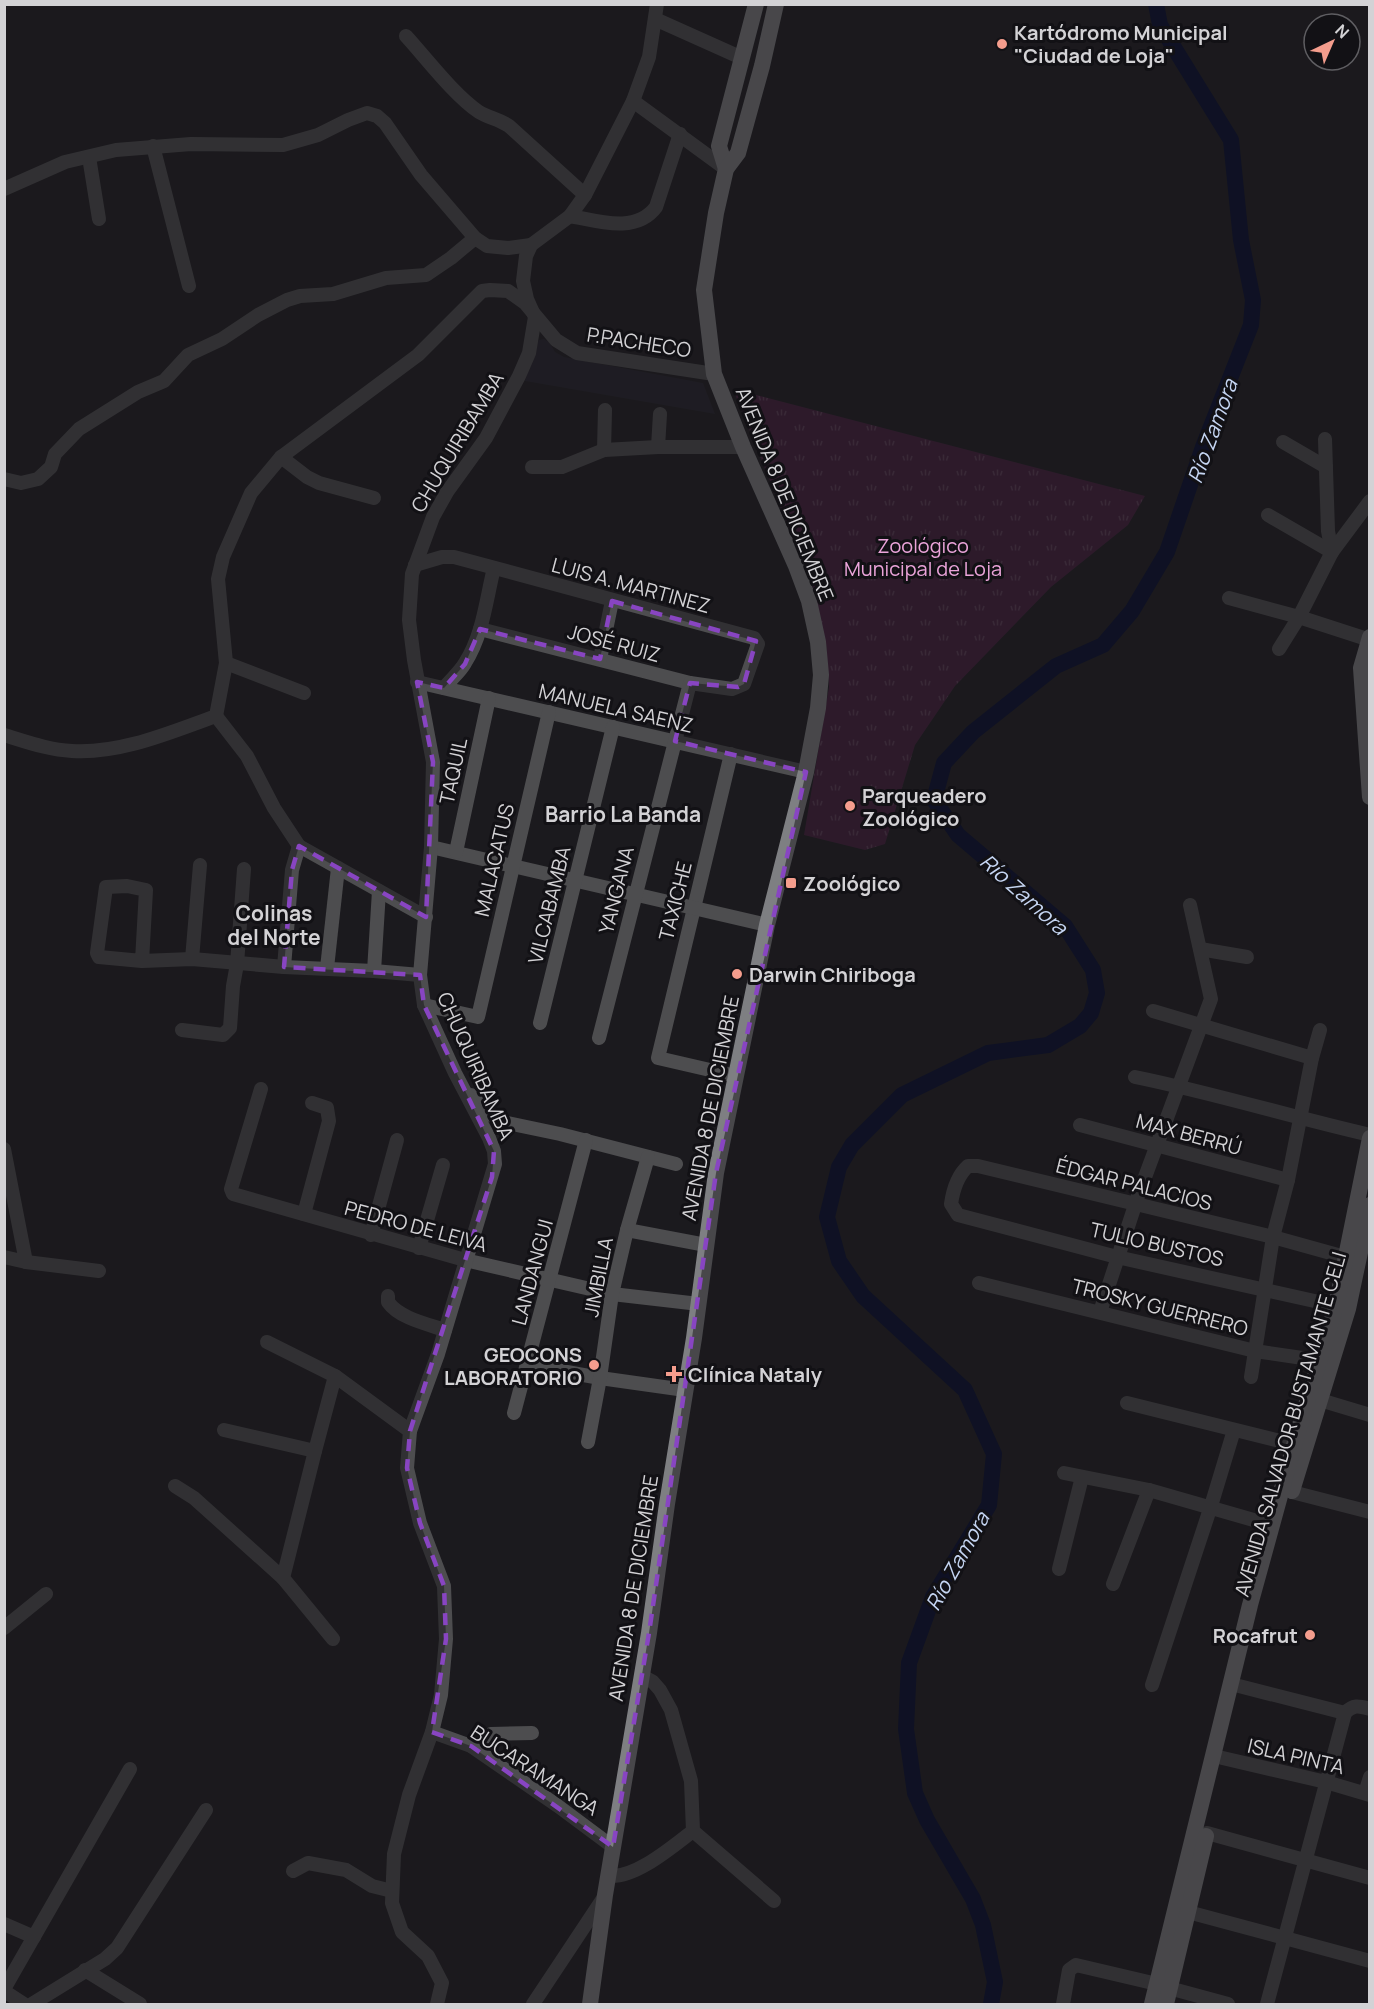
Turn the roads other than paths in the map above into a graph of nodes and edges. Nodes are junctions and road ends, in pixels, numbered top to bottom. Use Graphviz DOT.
graph roads {
  1 [pos="657,4"];
  2 [pos="756,4"];
  3 [pos="776,4"];
  4 [pos="655,19"];
  5 [pos="406,36"];
  6 [pos="742,58"];
  7 [pos="633,101"];
  8 [pos="680,134"];
  9 [pos="153,146"];
  10 [pos="89,157"];
  11 [pos="726,169"];
  12 [pos="4,189"];
  13 [pos="585,195"];
  14 [pos="570,216"];
  15 [pos="99,219"];
  16 [pos="475,238"];
  17 [pos="531,245"];
  18 [pos="189,286"];
  19 [pos="535,317"];
  20 [pos="714,374"];
  21 [pos="605,410"];
  22 [pos="660,414"];
  23 [pos="1325,439"];
  24 [pos="1283,442"];
  25 [pos="658,447"];
  26 [pos="743,447"];
  27 [pos="604,450"];
  28 [pos="282,457"];
  29 [pos="532,467"];
  30 [pos="1326,467"];
  31 [pos="4,479"];
  32 [pos="374,498"];
  33 [pos="1370,501"];
  34 [pos="1268,515"];
  35 [pos="1332,552"];
  36 [pos="415,565"];
  37 [pos="494,568"];
  38 [pos="1229,597"];
  39 [pos="612,601"];
  40 [pos="1299,616"];
  41 [pos="480,629"];
  42 [pos="1369,638"];
  43 [pos="1280,649"];
  44 [pos="600,659"];
  45 [pos="226,663"];
  46 [pos="417,682"];
  47 [pos="690,683"];
  48 [pos="738,687"];
  49 [pos="444,688"];
  50 [pos="304,693"];
  51 [pos="489,698"];
  52 [pos="549,712"];
  53 [pos="216,716"];
  54 [pos="613,727"];
  55 [pos="4,735"];
  56 [pos="675,741"];
  57 [pos="731,754"];
  58 [pos="806,772"];
  59 [pos="1370,798"];
  60 [pos="299,846"];
  61 [pos="431,846"];
  62 [pos="456,852"];
  63 [pos="200,865"];
  64 [pos="513,866"];
  65 [pos="338,868"];
  66 [pos="244,869"];
  67 [pos="576,880"];
  68 [pos="380,891"];
  69 [pos="635,894"];
  70 [pos="1190,905"];
  71 [pos="694,908"];
  72 [pos="426,917"];
  73 [pos="767,925"];
  74 [pos="1200,949"];
  75 [pos="1247,957"];
  76 [pos="192,959"];
  77 [pos="142,961"];
  78 [pos="237,964"];
  79 [pos="284,967"];
  80 [pos="327,968"];
  81 [pos="374,971"];
  82 [pos="420,975"];
  83 [pos="424,1005"];
  84 [pos="1153,1011"];
  85 [pos="540,1023"];
  86 [pos="1200,1027"];
  87 [pos="182,1030"];
  88 [pos="1320,1030"];
  89 [pos="599,1038"];
  90 [pos="1312,1058"];
  91 [pos="735,1076"];
  92 [pos="1135,1077"];
  93 [pos="461,1085"];
  94 [pos="1180,1086"];
  95 [pos="261,1089"];
  96 [pos="312,1103"];
  97 [pos="1299,1119"];
  98 [pos="1080,1125"];
  99 [pos="1370,1137"];
  100 [pos="397,1140"];
  101 [pos="586,1140"];
  102 [pos="1156,1146"];
  103 [pos="4,1149"];
  104 [pos="648,1157"];
  105 [pos="676,1164"];
  106 [pos="443,1165"];
  107 [pos="1288,1180"];
  108 [pos="1136,1205"];
  109 [pos="1370,1205"];
  110 [pos="304,1214"];
  111 [pos="958,1215"];
  112 [pos="627,1230"];
  113 [pos="370,1235"];
  114 [pos="1273,1237"];
  115 [pos="706,1245"];
  116 [pos="419,1248"];
  117 [pos="4,1257"];
  118 [pos="1117,1257"];
  119 [pos="1345,1257"];
  120 [pos="465,1260"];
  121 [pos="26,1262"];
  122 [pos="99,1271"];
  123 [pos="550,1280"];
  124 [pos="979,1283"];
  125 [pos="1265,1289"];
  126 [pos="612,1294"];
  127 [pos="387,1296"];
  128 [pos="699,1304"];
  129 [pos="1342,1307"];
  130 [pos="1100,1312"];
  131 [pos="445,1330"];
  132 [pos="267,1342"];
  133 [pos="1255,1352"];
  134 [pos="1326,1361"];
  135 [pos="528,1365"];
  136 [pos="335,1376"];
  137 [pos="1251,1377"];
  138 [pos="600,1378"];
  139 [pos="685,1390"];
  140 [pos="1320,1400"];
  141 [pos="1127,1403"];
  142 [pos="514,1413"];
  143 [pos="1370,1415"];
  144 [pos="224,1430"];
  145 [pos="1234,1430"];
  146 [pos="410,1431"];
  147 [pos="588,1442"];
  148 [pos="1300,1446"];
  149 [pos="315,1451"];
  150 [pos="1064,1473"];
  151 [pos="1082,1477"];
  152 [pos="175,1486"];
  153 [pos="1149,1490"];
  154 [pos="1292,1492"];
  155 [pos="1211,1506"];
  156 [pos="1370,1512"];
  157 [pos="1271,1525"];
  158 [pos="1059,1569"];
  159 [pos="283,1578"];
  160 [pos="1113,1584"];
  161 [pos="46,1594"];
  162 [pos="1255,1607"];
  163 [pos="4,1628"];
  164 [pos="333,1639"];
  165 [pos="642,1676"];
  166 [pos="1152,1685"];
  167 [pos="1239,1686"];
  168 [pos="1370,1709"];
  169 [pos="1346,1713"];
  170 [pos="432,1732"];
  171 [pos="532,1733"];
  172 [pos="471,1746"];
  173 [pos="1218,1758"];
  174 [pos="130,1769"];
  175 [pos="1370,1777"];
  176 [pos="1326,1782"];
  177 [pos="1367,1794"];
  178 [pos="206,1810"];
  179 [pos="693,1831"];
  180 [pos="1207,1833"];
  181 [pos="613,1847"];
  182 [pos="1305,1861"];
  183 [pos="293,1871"];
  184 [pos="608,1876"];
  185 [pos="1370,1878"];
  186 [pos="392,1891"];
  187 [pos="605,1895"];
  188 [pos="774,1901"];
  189 [pos="1183,1917"];
  190 [pos="4,1924"];
  191 [pos="34,1937"];
  192 [pos="1285,1938"];
  193 [pos="1370,1960"];
  194 [pos="85,1970"];
  195 [pos="4,1990"];
  196 [pos="1164,1992"];
  197 [pos="24,2004"];
  198 [pos="32,2004"];
  199 [pos="140,2004"];
  200 [pos="437,2004"];
  201 [pos="532,2004"];
  202 [pos="590,2004"];
  203 [pos="1063,2004"];
  204 [pos="1152,2004"];
  205 [pos="1228,2004"];
  206 [pos="1267,2004"];
  1 -- 4 [label="street"];
  2 -- 6 [label="main road, AVENIDA 8 DE DICIEMBRE"];
  3 -- 11 [label="main road, AVENIDA 8 DE DICIEMBRE"];
  4 -- 6 [label="street"];
  4 -- 7 [label="street"];
  5 -- 13 [label="street"];
  6 -- 11 [label="main road, AVENIDA 8 DE DICIEMBRE"];
  7 -- 8 [label="street"];
  7 -- 13 [label="street"];
  8 -- 11 [label="street"];
  8 -- 14 [label="street"];
  9 -- 10 [label="street"];
  9 -- 16 [label="street"];
  9 -- 18 [label="street"];
  10 -- 12 [label="street"];
  10 -- 15 [label="street"];
  11 -- 20 [label="main road, AVENIDA 8 DE DICIEMBRE"];
  13 -- 14 [label="street"];
  14 -- 17 [label="street"];
  16 -- 17 [label="street"];
  16 -- 31 [label="street"];
  17 -- 19 [label="street, CHUQUIRIBAMBA"];
  19 -- 20 [label="street, P.PACHECO"];
  19 -- 28 [label="street, P.PACHECO"];
  19 -- 36 [label="street, CHUQUIRIBAMBA"];
  20 -- 26 [label="main road, AVENIDA 8 DE DICIEMBRE"];
  21 -- 27 [label="street"];
  22 -- 25 [label="street"];
  23 -- 30 [label="street"];
  24 -- 30 [label="street"];
  25 -- 26 [label="street"];
  25 -- 27 [label="street"];
  26 -- 58 [label="main road, AVENIDA 8 DE DICIEMBRE"];
  27 -- 29 [label="street"];
  28 -- 32 [label="street"];
  28 -- 45 [label="street, P.PACHECO"];
  30 -- 35 [label="street"];
  33 -- 35 [label="street"];
  34 -- 35 [label="street"];
  35 -- 40 [label="street"];
  36 -- 37 [label="street, LUIS A. MARTINEZ"];
  36 -- 46 [label="street, CHUQUIRIBAMBA"];
  37 -- 39 [label="street, LUIS A. MARTINEZ"];
  37 -- 41 [label="street"];
  38 -- 40 [label="street"];
  39 -- 44 [label="street"];
  39 -- 48 [label="street, LUIS A. MARTINEZ"];
  40 -- 42 [label="street"];
  40 -- 43 [label="street"];
  41 -- 44 [label="street, JOSÉ RUIZ"];
  41 -- 49 [label="street"];
  42 -- 59 [label="main road"];
  44 -- 47 [label="street, JOSÉ RUIZ"];
  45 -- 50 [label="street"];
  45 -- 53 [label="street, P.PACHECO"];
  46 -- 49 [label="street, MANUELA SAENZ"];
  46 -- 61 [label="street, CHUQUIRIBAMBA"];
  47 -- 48 [label="street, JOSÉ RUIZ"];
  47 -- 56 [label="street, YANGANA"];
  49 -- 51 [label="street, MANUELA SAENZ"];
  51 -- 52 [label="street, MANUELA SAENZ"];
  51 -- 62 [label="street, TAQUIL"];
  52 -- 54 [label="street, MANUELA SAENZ"];
  52 -- 64 [label="street, MALACATUS"];
  53 -- 55 [label="street"];
  53 -- 60 [label="street"];
  54 -- 56 [label="street, MANUELA SAENZ"];
  54 -- 67 [label="street, VILCABAMBA"];
  56 -- 57 [label="street, MANUELA SAENZ"];
  56 -- 69 [label="street, YANGANA"];
  57 -- 58 [label="street, MANUELA SAENZ"];
  57 -- 71 [label="street, TAXICHE"];
  58 -- 73 [label="main road, AVENIDA 8 DE DICIEMBRE"];
  60 -- 65 [label="street"];
  60 -- 79 [label="street"];
  61 -- 62 [label="street"];
  61 -- 72 [label="street, CHUQUIRIBAMBA"];
  62 -- 64 [label="street"];
  63 -- 76 [label="street"];
  64 -- 67 [label="street"];
  64 -- 83 [label="street, MALACATUS"];
  65 -- 68 [label="street"];
  65 -- 80 [label="street"];
  66 -- 78 [label="street"];
  67 -- 69 [label="street"];
  67 -- 85 [label="street, VILCABAMBA"];
  68 -- 72 [label="street"];
  68 -- 81 [label="street"];
  69 -- 71 [label="street"];
  69 -- 89 [label="street, YANGANA"];
  70 -- 74 [label="street"];
  71 -- 73 [label="street"];
  71 -- 91 [label="street, TAXICHE"];
  72 -- 82 [label="street, CHUQUIRIBAMBA"];
  73 -- 91 [label="main road, AVENIDA 8 DE DICIEMBRE"];
  74 -- 75 [label="street"];
  74 -- 86 [label="street"];
  76 -- 77 [label="street"];
  76 -- 78 [label="street"];
  77 -- 77 [label="street"];
  78 -- 79 [label="street"];
  78 -- 87 [label="street"];
  79 -- 80 [label="street"];
  80 -- 81 [label="street"];
  81 -- 82 [label="street"];
  82 -- 83 [label="street, CHUQUIRIBAMBA"];
  83 -- 93 [label="street, CHUQUIRIBAMBA"];
  84 -- 86 [label="street"];
  86 -- 90 [label="street"];
  86 -- 94 [label="street"];
  88 -- 90 [label="street"];
  90 -- 97 [label="street"];
  91 -- 115 [label="main road, AVENIDA 8 DE DICIEMBRE"];
  92 -- 94 [label="street"];
  93 -- 101 [label="street"];
  93 -- 120 [label="street, CHUQUIRIBAMBA"];
  94 -- 97 [label="street"];
  94 -- 102 [label="street"];
  95 -- 110 [label="street, PEDRO DE LEIVA"];
  96 -- 110 [label="street"];
  97 -- 99 [label="street"];
  97 -- 107 [label="street"];
  98 -- 102 [label="street, MAX BERRÚ"];
  99 -- 119 [label="main road, AVENIDA SALVADOR BUSTAMANTE CELI"];
  100 -- 113 [label="street"];
  101 -- 104 [label="street"];
  101 -- 123 [label="street, LANDANGUI"];
  102 -- 107 [label="street, MAX BERRÚ"];
  102 -- 108 [label="street"];
  103 -- 121 [label="street"];
  104 -- 105 [label="street"];
  104 -- 112 [label="street, JIMBILLA"];
  106 -- 116 [label="street"];
  107 -- 114 [label="street"];
  108 -- 111 [label="street, ÉDGAR PALACIOS"];
  108 -- 114 [label="street, ÉDGAR PALACIOS"];
  108 -- 118 [label="street"];
  109 -- 129 [label="main road, AVENIDA SALVADOR BUSTAMANTE CELI"];
  110 -- 113 [label="street, PEDRO DE LEIVA"];
  111 -- 118 [label="street, TULIO BUSTOS"];
  112 -- 115 [label="street"];
  112 -- 126 [label="street, JIMBILLA"];
  113 -- 116 [label="street, PEDRO DE LEIVA"];
  114 -- 119 [label="street, ÉDGAR PALACIOS"];
  114 -- 125 [label="street"];
  115 -- 128 [label="main road, AVENIDA 8 DE DICIEMBRE"];
  116 -- 120 [label="street, PEDRO DE LEIVA"];
  117 -- 121 [label="street"];
  118 -- 125 [label="street, TULIO BUSTOS"];
  118 -- 130 [label="street"];
  119 -- 129 [label="main road, AVENIDA SALVADOR BUSTAMANTE CELI"];
  120 -- 123 [label="street, PEDRO DE LEIVA"];
  120 -- 131 [label="street, CHUQUIRIBAMBA"];
  121 -- 122 [label="street"];
  123 -- 126 [label="street, PEDRO DE LEIVA"];
  123 -- 135 [label="street, LANDANGUI"];
  124 -- 130 [label="street, TROSKY GUERRERO"];
  125 -- 129 [label="street, TULIO BUSTOS"];
  125 -- 133 [label="street"];
  126 -- 128 [label="street, PEDRO DE LEIVA"];
  126 -- 138 [label="street, JIMBILLA"];
  127 -- 131 [label="street"];
  128 -- 139 [label="main road, AVENIDA 8 DE DICIEMBRE"];
  129 -- 134 [label="main road, AVENIDA SALVADOR BUSTAMANTE CELI"];
  130 -- 133 [label="street, TROSKY GUERRERO"];
  131 -- 146 [label="street, CHUQUIRIBAMBA"];
  132 -- 136 [label="street"];
  133 -- 134 [label="street, TROSKY GUERRERO"];
  133 -- 137 [label="street"];
  134 -- 140 [label="main road, AVENIDA SALVADOR BUSTAMANTE CELI"];
  134 -- 148 [label="main road, AVENIDA SALVADOR BUSTAMANTE CELI"];
  135 -- 138 [label="street"];
  135 -- 142 [label="street, LANDANGUI"];
  136 -- 146 [label="street"];
  136 -- 149 [label="street"];
  138 -- 139 [label="street"];
  138 -- 147 [label="street, JIMBILLA"];
  139 -- 165 [label="main road, AVENIDA 8 DE DICIEMBRE"];
  140 -- 143 [label="street"];
  140 -- 148 [label="main road, AVENIDA SALVADOR BUSTAMANTE CELI"];
  141 -- 145 [label="street"];
  144 -- 149 [label="street"];
  145 -- 148 [label="street"];
  145 -- 155 [label="street"];
  146 -- 170 [label="street, CHUQUIRIBAMBA"];
  148 -- 154 [label="main road, AVENIDA SALVADOR BUSTAMANTE CELI"];
  148 -- 157 [label="main road, AVENIDA SALVADOR BUSTAMANTE CELI"];
  149 -- 159 [label="street"];
  150 -- 151 [label="street"];
  151 -- 153 [label="street"];
  151 -- 158 [label="street"];
  152 -- 159 [label="street"];
  153 -- 155 [label="street"];
  153 -- 160 [label="street"];
  154 -- 156 [label="street"];
  154 -- 162 [label="main road, AVENIDA SALVADOR BUSTAMANTE CELI"];
  155 -- 157 [label="street"];
  155 -- 166 [label="street"];
  157 -- 162 [label="main road, AVENIDA SALVADOR BUSTAMANTE CELI"];
  159 -- 164 [label="street"];
  161 -- 163 [label="street"];
  162 -- 167 [label="main road, AVENIDA SALVADOR BUSTAMANTE CELI"];
  162 -- 173 [label="main road, AVENIDA SALVADOR BUSTAMANTE CELI"];
  165 -- 179 [label="street"];
  165 -- 181 [label="main road, AVENIDA 8 DE DICIEMBRE"];
  167 -- 169 [label="street"];
  167 -- 173 [label="main road, AVENIDA SALVADOR BUSTAMANTE CELI"];
  168 -- 169 [label="street"];
  169 -- 176 [label="street"];
  170 -- 172 [label="street, BUCARAMANGA"];
  170 -- 186 [label="street, CHUQUIRIBAMBA"];
  171 -- 172 [label="street"];
  172 -- 181 [label="street, BUCARAMANGA"];
  173 -- 176 [label="street, ISLA PINTA"];
  173 -- 180 [label="main road, AVENIDA SALVADOR BUSTAMANTE CELI"];
  173 -- 189 [label="main road, AVENIDA SALVADOR BUSTAMANTE CELI"];
  174 -- 191 [label="street"];
  175 -- 177 [label="street"];
  176 -- 177 [label="street, ISLA PINTA"];
  176 -- 182 [label="street"];
  178 -- 194 [label="street"];
  179 -- 184 [label="street"];
  179 -- 188 [label="street"];
  180 -- 182 [label="street"];
  180 -- 189 [label="main road, AVENIDA SALVADOR BUSTAMANTE CELI"];
  181 -- 184 [label="main road, AVENIDA 8 DE DICIEMBRE"];
  182 -- 185 [label="street"];
  182 -- 192 [label="street"];
  183 -- 186 [label="street"];
  184 -- 187 [label="main road, AVENIDA 8 DE DICIEMBRE"];
  186 -- 200 [label="street, CHUQUIRIBAMBA"];
  187 -- 201 [label="street"];
  187 -- 202 [label="main road, AVENIDA 8 DE DICIEMBRE"];
  189 -- 192 [label="street"];
  189 -- 196 [label="main road, AVENIDA SALVADOR BUSTAMANTE CELI"];
  190 -- 191 [label="street"];
  191 -- 195 [label="street"];
  192 -- 193 [label="street"];
  192 -- 206 [label="street"];
  194 -- 198 [label="street"];
  194 -- 199 [label="street"];
  195 -- 197 [label="street"];
  196 -- 203 [label="street"];
  196 -- 204 [label="main road, AVENIDA SALVADOR BUSTAMANTE CELI"];
  196 -- 205 [label="street"];
}
